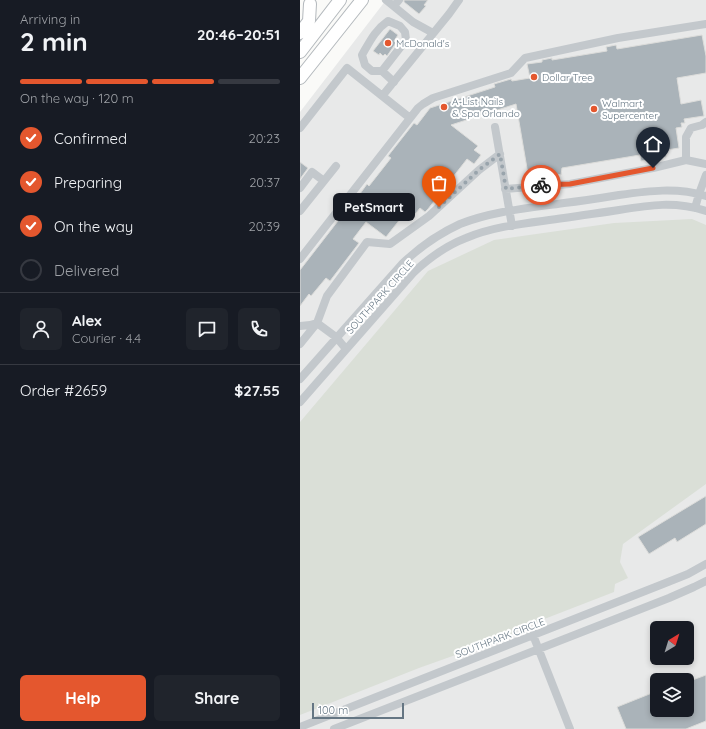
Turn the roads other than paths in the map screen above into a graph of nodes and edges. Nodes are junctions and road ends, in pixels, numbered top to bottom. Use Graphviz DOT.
graph roads {
  1 [pos="340,0"];
  2 [pos="362,0"];
  3 [pos="386,0"];
  4 [pos="459,0"];
  5 [pos="311,2"];
  6 [pos="396,3"];
  7 [pos="300,16"];
  8 [pos="413,22"];
  9 [pos="706,24"];
  10 [pos="405,32"];
  11 [pos="300,33"];
  12 [pos="433,33"];
  13 [pos="300,52"];
  14 [pos="382,71"];
  15 [pos="300,78"];
  16 [pos="394,82"];
  17 [pos="383,95"];
  18 [pos="410,118"];
  19 [pos="706,122"];
  20 [pos="495,127"];
  21 [pos="300,128"];
  22 [pos="500,154"];
  23 [pos="686,160"];
  24 [pos="706,164"];
  25 [pos="336,166"];
  26 [pos="706,174"];
  27 [pos="324,181"];
  28 [pos="300,188"];
  29 [pos="506,189"];
  30 [pos="702,195"];
  31 [pos="695,208"];
  32 [pos="300,211"];
  33 [pos="509,211"];
  34 [pos="706,211"];
  35 [pos="512,226"];
  36 [pos="300,259"];
  37 [pos="317,323"];
  38 [pos="300,326"];
  39 [pos="336,337"];
  40 [pos="301,340"];
  41 [pos="346,350"];
  42 [pos="300,379"];
  43 [pos="300,402"];
  44 [pos="706,564"];
  45 [pos="706,581"];
  46 [pos="533,635"];
  47 [pos="538,649"];
  48 [pos="341,711"];
  49 [pos="300,727"];
  50 [pos="347,727"];
  51 [pos="334,729"];
  52 [pos="570,729"];
  1 -- 13 [label="highway"];
  2 -- 15 [label="highway"];
  3 -- 6 [label="street"];
  4 -- 12 [label="street"];
  5 -- 7 [label="highway"];
  5 -- 11 [label="highway"];
  6 -- 8 [label="street"];
  8 -- 10 [label="street"];
  8 -- 12 [label="street"];
  9 -- 18 [label="street"];
  10 -- 14 [label="street"];
  10 -- 14 [label="street"];
  12 -- 16 [label="street"];
  14 -- 16 [label="street"];
  16 -- 17 [label="street"];
  17 -- 18 [label="street"];
  17 -- 21 [label="street"];
  18 -- 36 [label="street"];
  19 -- 23 [label="street"];
  20 -- 22 [label="street"];
  22 -- 29 [label="street"];
  22 -- 37 [label="street"];
  23 -- 24 [label="street"];
  23 -- 29 [label="street"];
  25 -- 27 [label="street"];
  26 -- 30 [label="street"];
  27 -- 28 [label="street"];
  27 -- 32 [label="street"];
  29 -- 33 [label="street"];
  30 -- 31 [label="street"];
  30 -- 33 [label="street, SOUTHPARK CIRCLE"];
  31 -- 34 [label="street, SOUTHPARK CIRCLE"];
  31 -- 35 [label="street, SOUTHPARK CIRCLE"];
  33 -- 35 [label="street"];
  33 -- 39 [label="street, SOUTHPARK CIRCLE"];
  35 -- 41 [label="street, SOUTHPARK CIRCLE"];
  37 -- 38 [label="street"];
  37 -- 39 [label="street"];
  37 -- 40 [label="street"];
  39 -- 41 [label="street"];
  39 -- 42 [label="street, SOUTHPARK CIRCLE"];
  41 -- 43 [label="street, SOUTHPARK CIRCLE"];
  44 -- 46 [label="street, SOUTHPARK CIRCLE"];
  45 -- 47 [label="street"];
  46 -- 47 [label="street"];
  46 -- 48 [label="street, SOUTHPARK CIRCLE"];
  47 -- 50 [label="street"];
  47 -- 52 [label="street"];
  48 -- 49 [label="street, SOUTHPARK CIRCLE"];
  48 -- 50 [label="street"];
  50 -- 51 [label="street"];
}
